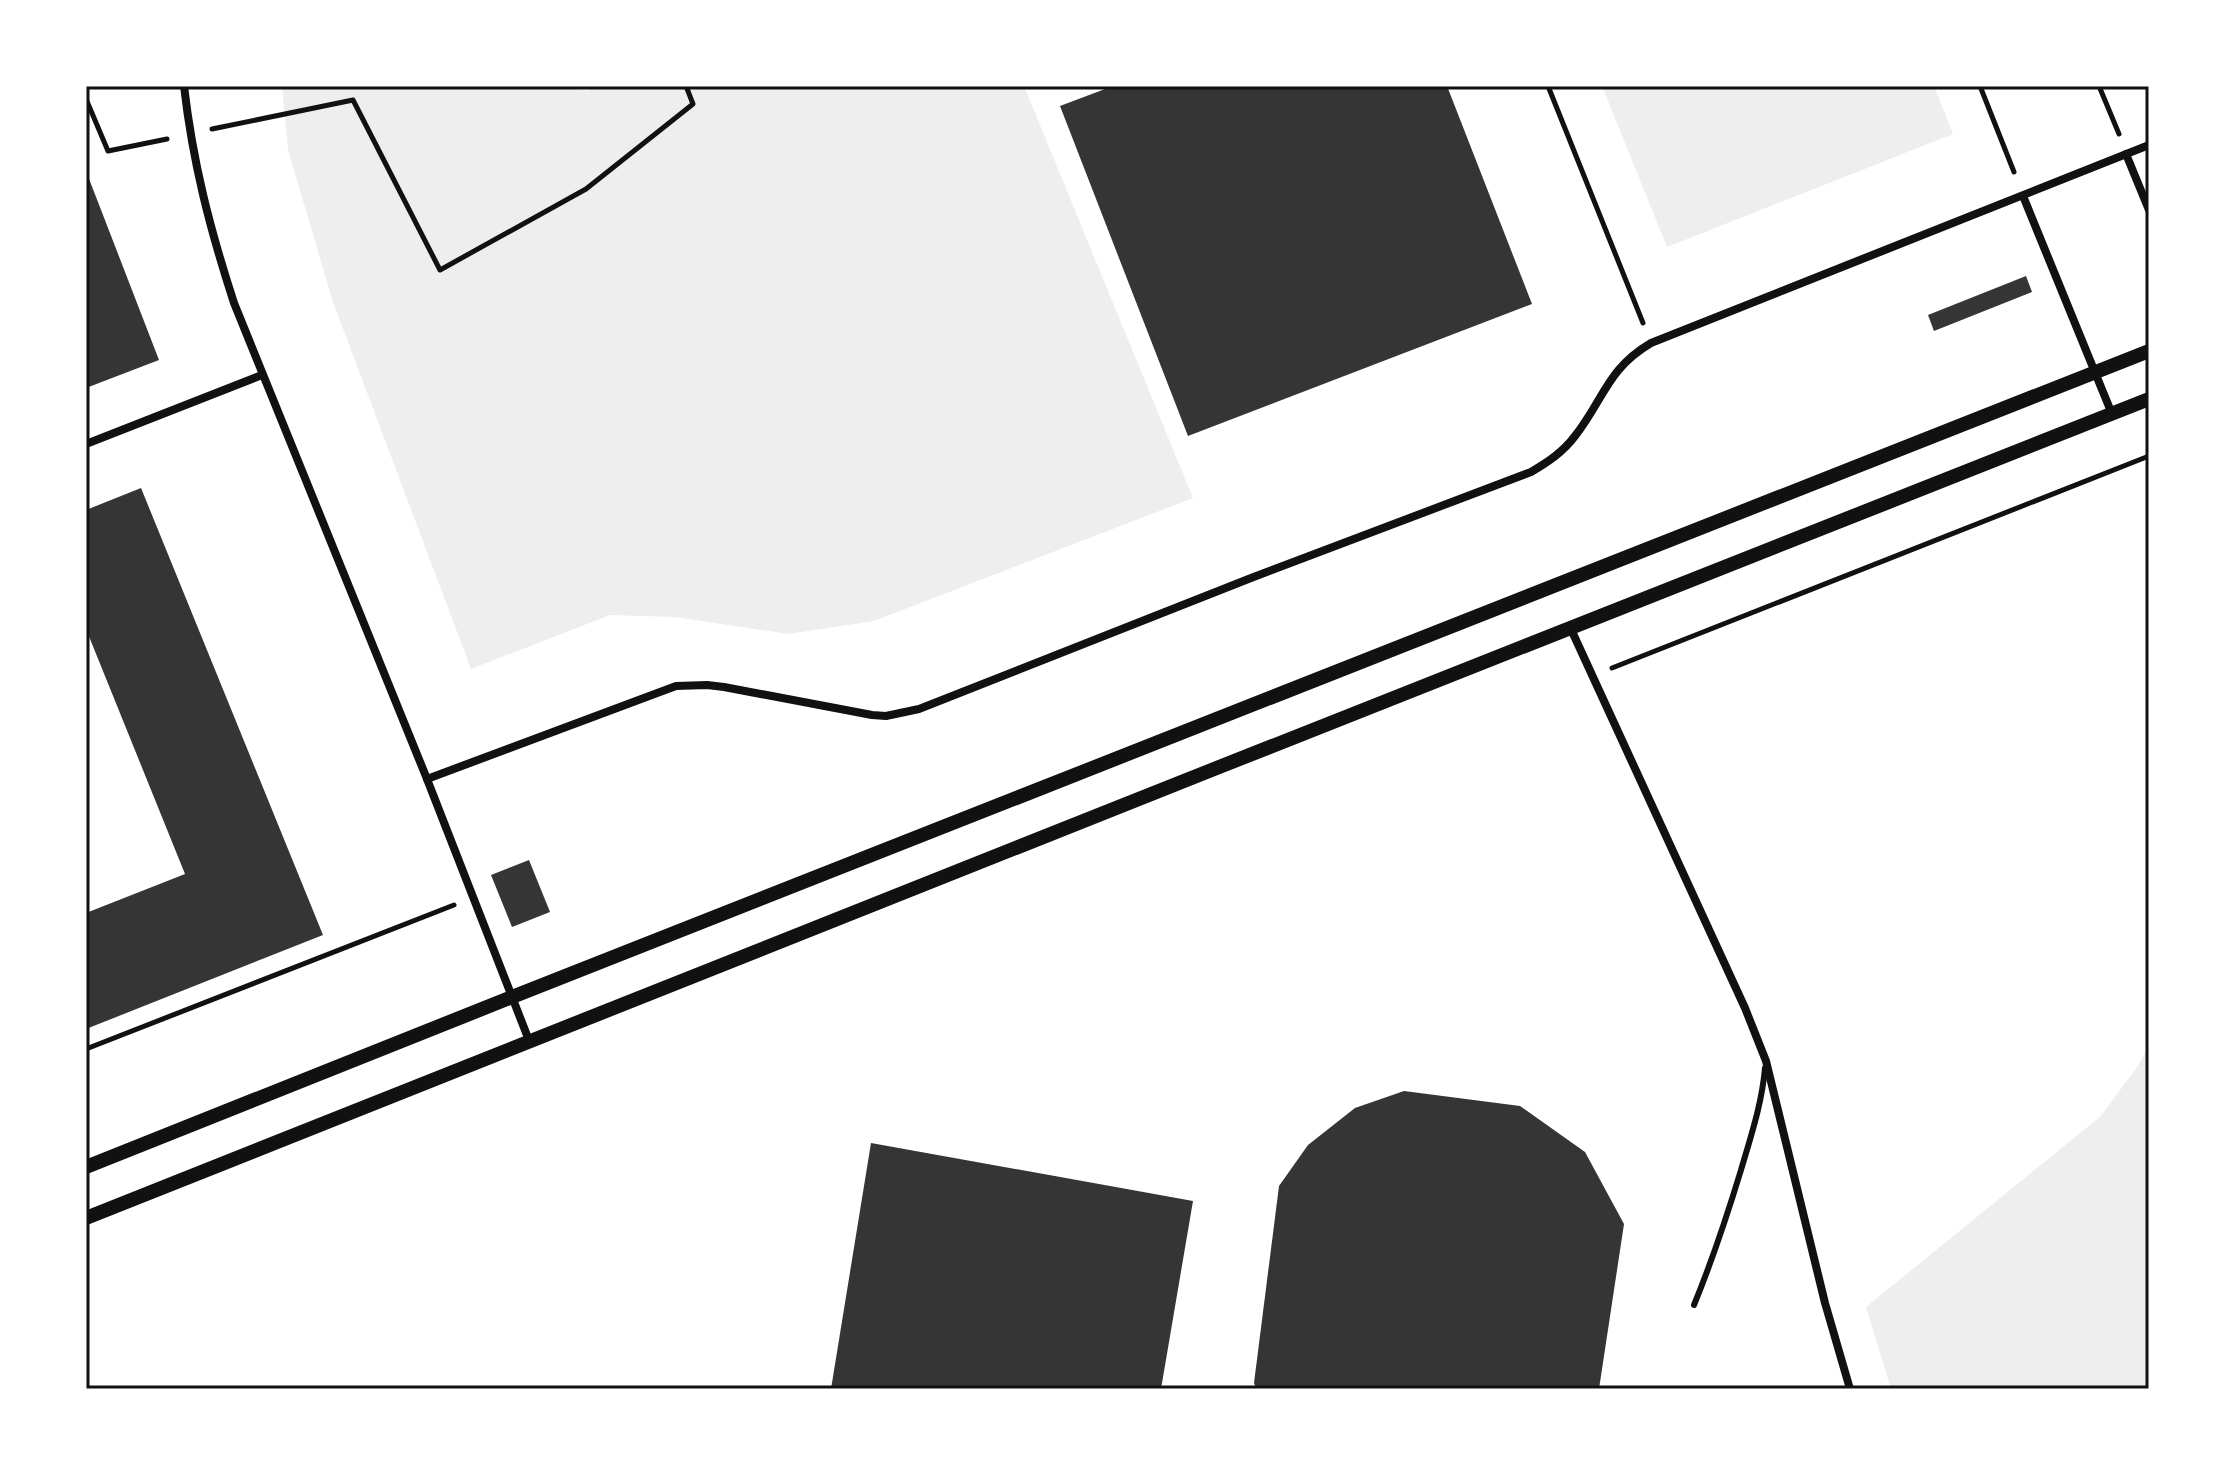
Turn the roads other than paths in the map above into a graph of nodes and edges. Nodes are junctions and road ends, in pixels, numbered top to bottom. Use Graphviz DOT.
graph roads {
  1 [pos="184,86"];
  2 [pos="2149,145"];
  3 [pos="2126,154"];
  4 [pos="2023,196"];
  5 [pos="2149,210"];
  6 [pos="2149,351"];
  7 [pos="2095,372"];
  8 [pos="262,375"];
  9 [pos="2149,399"];
  10 [pos="2112,414"];
  11 [pos="86,444"];
  12 [pos="1570,627"];
  13 [pos="427,779"];
  14 [pos="512,997"];
  15 [pos="530,1043"];
  16 [pos="1766,1061"];
  17 [pos="86,1167"];
  18 [pos="86,1218"];
  19 [pos="1694,1305"];
  20 [pos="1850,1389"];
  1 -- 8 [label="street"];
  2 -- 3 [label="street"];
  3 -- 4 [label="street"];
  3 -- 5 [label="street"];
  4 -- 7 [label="street"];
  4 -- 13 [label="street"];
  6 -- 7 [label="street"];
  7 -- 10 [label="street"];
  7 -- 14 [label="street"];
  8 -- 11 [label="street"];
  8 -- 13 [label="street"];
  9 -- 10 [label="street"];
  10 -- 12 [label="street"];
  12 -- 15 [label="street"];
  12 -- 16 [label="street"];
  13 -- 14 [label="street"];
  14 -- 15 [label="street"];
  14 -- 17 [label="street"];
  15 -- 18 [label="street"];
  16 -- 19 [label="lane"];
  16 -- 20 [label="street"];
}
